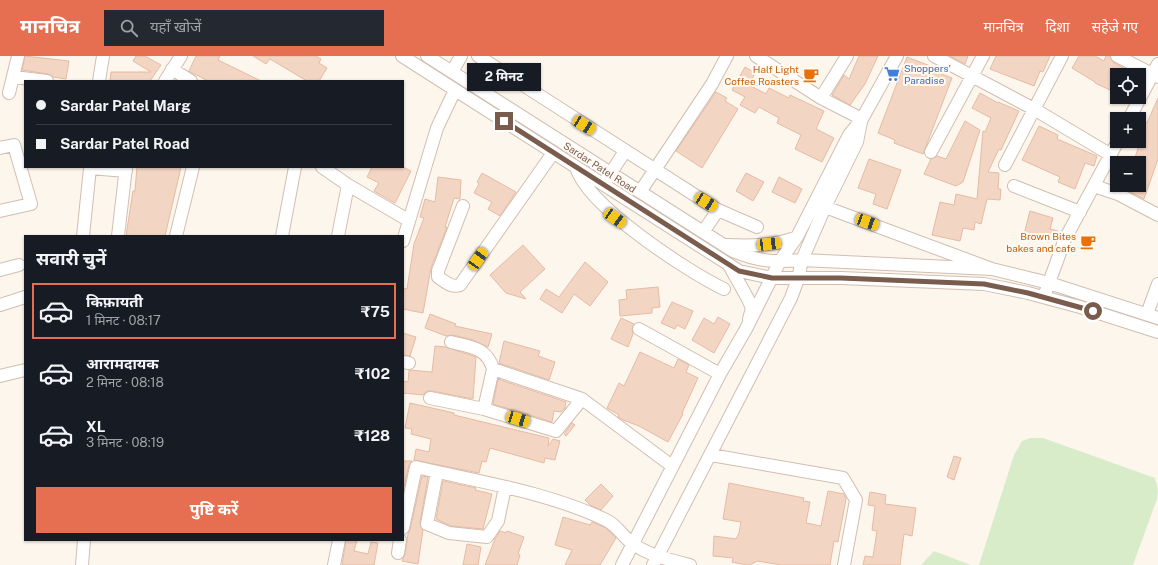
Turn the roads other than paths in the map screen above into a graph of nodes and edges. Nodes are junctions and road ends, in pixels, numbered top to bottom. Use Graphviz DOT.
graph roads {
  1 [pos="18,56"];
  2 [pos="103,56"];
  3 [pos="181,56"];
  4 [pos="402,56"];
  5 [pos="427,56"];
  6 [pos="461,56"];
  7 [pos="478,56"];
  8 [pos="727,56"];
  9 [pos="847,56"];
  10 [pos="897,56"];
  11 [pos="934,56"];
  12 [pos="983,56"];
  13 [pos="1062,56"];
  14 [pos="1117,56"];
  15 [pos="761,57"];
  16 [pos="172,69"];
  17 [pos="452,72"];
  18 [pos="1156,72"];
  19 [pos="972,76"];
  20 [pos="14,77"];
  21 [pos="39,80"];
  22 [pos="99,80"];
  23 [pos="166,80"];
  24 [pos="189,80"];
  25 [pos="455,90"];
  26 [pos="9,93"];
  27 [pos="821,98"];
  28 [pos="1034,109"];
  29 [pos="1133,112"];
  30 [pos="862,119"];
  31 [pos="0,148"];
  32 [pos="1114,148"];
  33 [pos="625,150"];
  34 [pos="931,152"];
  35 [pos="553,153"];
  36 [pos="1110,155"];
  37 [pos="592,161"];
  38 [pos="1005,165"];
  39 [pos="86,168"];
  40 [pos="193,168"];
  41 [pos="295,168"];
  42 [pos="323,168"];
  43 [pos="126,169"];
  44 [pos="580,170"];
  45 [pos="656,170"];
  46 [pos="611,173"];
  47 [pos="603,184"];
  48 [pos="348,185"];
  49 [pos="1014,186"];
  50 [pos="1094,186"];
  51 [pos="640,192"];
  52 [pos="463,206"];
  53 [pos="825,207"];
  54 [pos="718,210"];
  55 [pos="0,211"];
  56 [pos="1080,212"];
  57 [pos="1158,216"];
  58 [pos="408,220"];
  59 [pos="756,227"];
  60 [pos="703,232"];
  61 [pos="83,235"];
  62 [pos="118,235"];
  63 [pos="176,235"];
  64 [pos="282,235"];
  65 [pos="338,235"];
  66 [pos="404,237"];
  67 [pos="796,237"];
  68 [pos="723,245"];
  69 [pos="802,260"];
  70 [pos="780,261"];
  71 [pos="729,264"];
  72 [pos="19,265"];
  73 [pos="992,268"];
  74 [pos="0,270"];
  75 [pos="772,278"];
  76 [pos="798,279"];
  77 [pos="1049,283"];
  78 [pos="1158,284"];
  79 [pos="724,289"];
  80 [pos="24,297"];
  81 [pos="1044,298"];
  82 [pos="0,305"];
  83 [pos="1152,316"];
  84 [pos="639,329"];
  85 [pos="746,329"];
  86 [pos="1158,332"];
  87 [pos="451,342"];
  88 [pos="493,369"];
  89 [pos="24,370"];
  90 [pos="720,374"];
  91 [pos="0,376"];
  92 [pos="430,398"];
  93 [pos="582,399"];
  94 [pos="484,409"];
  95 [pos="711,455"];
  96 [pos="672,466"];
  97 [pos="437,472"];
  98 [pos="505,487"];
  99 [pos="404,523"];
  100 [pos="84,541"];
  101 [pos="339,541"];
  102 [pos="400,541"];
  103 [pos="633,544"];
  104 [pos="398,554"];
  105 [pos="655,561"];
  106 [pos="82,565"];
  107 [pos="334,565"];
  108 [pos="622,565"];
  109 [pos="690,565"];
  110 [pos="844,565"];
  1 -- 20 [label="street"];
  2 -- 22 [label="street"];
  3 -- 16 [label="street"];
  4 -- 25 [label="street, Sardar Patel Road"];
  5 -- 17 [label="street, Sardar Patel Road"];
  6 -- 17 [label="street"];
  7 -- 33 [label="street"];
  8 -- 45 [label="street"];
  9 -- 27 [label="street"];
  10 -- 30 [label="street"];
  11 -- 19 [label="street"];
  12 -- 19 [label="street"];
  13 -- 28 [label="street"];
  14 -- 18 [label="street"];
  15 -- 27 [label="street"];
  16 -- 23 [label="street"];
  16 -- 24 [label="street"];
  17 -- 37 [label="street, Sardar Patel Road"];
  18 -- 29 [label="street"];
  19 -- 28 [label="street"];
  19 -- 34 [label="street"];
  20 -- 21 [label="street"];
  20 -- 26 [label="street"];
  25 -- 35 [label="street, Sardar Patel Road"];
  25 -- 58 [label="street"];
  27 -- 30 [label="street"];
  28 -- 36 [label="street"];
  28 -- 38 [label="street"];
  30 -- 53 [label="street"];
  30 -- 67 [label="street"];
  31 -- 55 [label="street"];
  32 -- 36 [label="street"];
  33 -- 45 [label="street"];
  33 -- 46 [label="street"];
  35 -- 44 [label="street, Sardar Patel Road"];
  35 -- 52 [label="street"];
  36 -- 50 [label="street"];
  37 -- 44 [label="street"];
  37 -- 46 [label="street, Sardar Patel Road"];
  39 -- 43 [label="street"];
  39 -- 61 [label="street"];
  40 -- 63 [label="street"];
  41 -- 64 [label="street"];
  42 -- 48 [label="street"];
  43 -- 62 [label="street"];
  44 -- 47 [label="street, Sardar Patel Road"];
  44 -- 79 [label="street"];
  45 -- 51 [label="street"];
  45 -- 54 [label="street"];
  46 -- 47 [label="street"];
  46 -- 51 [label="street, Sardar Patel Road"];
  47 -- 71 [label="street, Sardar Patel Road"];
  48 -- 58 [label="street"];
  48 -- 65 [label="street"];
  49 -- 56 [label="street"];
  50 -- 56 [label="street"];
  50 -- 57 [label="street"];
  51 -- 60 [label="street, Sardar Patel Road"];
  53 -- 69 [label="street"];
  53 -- 73 [label="street"];
  54 -- 59 [label="street"];
  54 -- 60 [label="street"];
  56 -- 77 [label="street"];
  58 -- 66 [label="street"];
  60 -- 68 [label="street, Sardar Patel Road"];
  67 -- 68 [label="street"];
  67 -- 70 [label="street"];
  68 -- 70 [label="street, Sardar Patel Road"];
  69 -- 70 [label="street, Sardar Patel Road"];
  69 -- 73 [label="street, Sardar Patel Road"];
  69 -- 76 [label="street"];
  70 -- 75 [label="street"];
  71 -- 75 [label="street, Sardar Patel Road"];
  71 -- 85 [label="street"];
  72 -- 74 [label="street"];
  73 -- 77 [label="street"];
  75 -- 76 [label="street, Sardar Patel Road"];
  75 -- 85 [label="street"];
  76 -- 81 [label="street, Sardar Patel Road"];
  76 -- 95 [label="street"];
  77 -- 81 [label="street"];
  77 -- 83 [label="street"];
  78 -- 83 [label="street"];
  80 -- 82 [label="street"];
  81 -- 86 [label="street, Sardar Patel Road"];
  84 -- 90 [label="street"];
  85 -- 90 [label="street"];
  87 -- 88 [label="street"];
  88 -- 93 [label="street"];
  88 -- 94 [label="street"];
  89 -- 91 [label="street"];
  90 -- 96 [label="street"];
  92 -- 94 [label="street"];
  93 -- 94 [label="street"];
  93 -- 96 [label="street"];
  95 -- 105 [label="street"];
  95 -- 110 [label="street"];
  96 -- 103 [label="street"];
  97 -- 98 [label="street"];
  97 -- 98 [label="street"];
  97 -- 99 [label="street"];
  98 -- 103 [label="street"];
  100 -- 106 [label="street"];
  101 -- 107 [label="street"];
  102 -- 104 [label="street"];
  103 -- 105 [label="street"];
  103 -- 108 [label="street"];
  105 -- 109 [label="street"];
}
